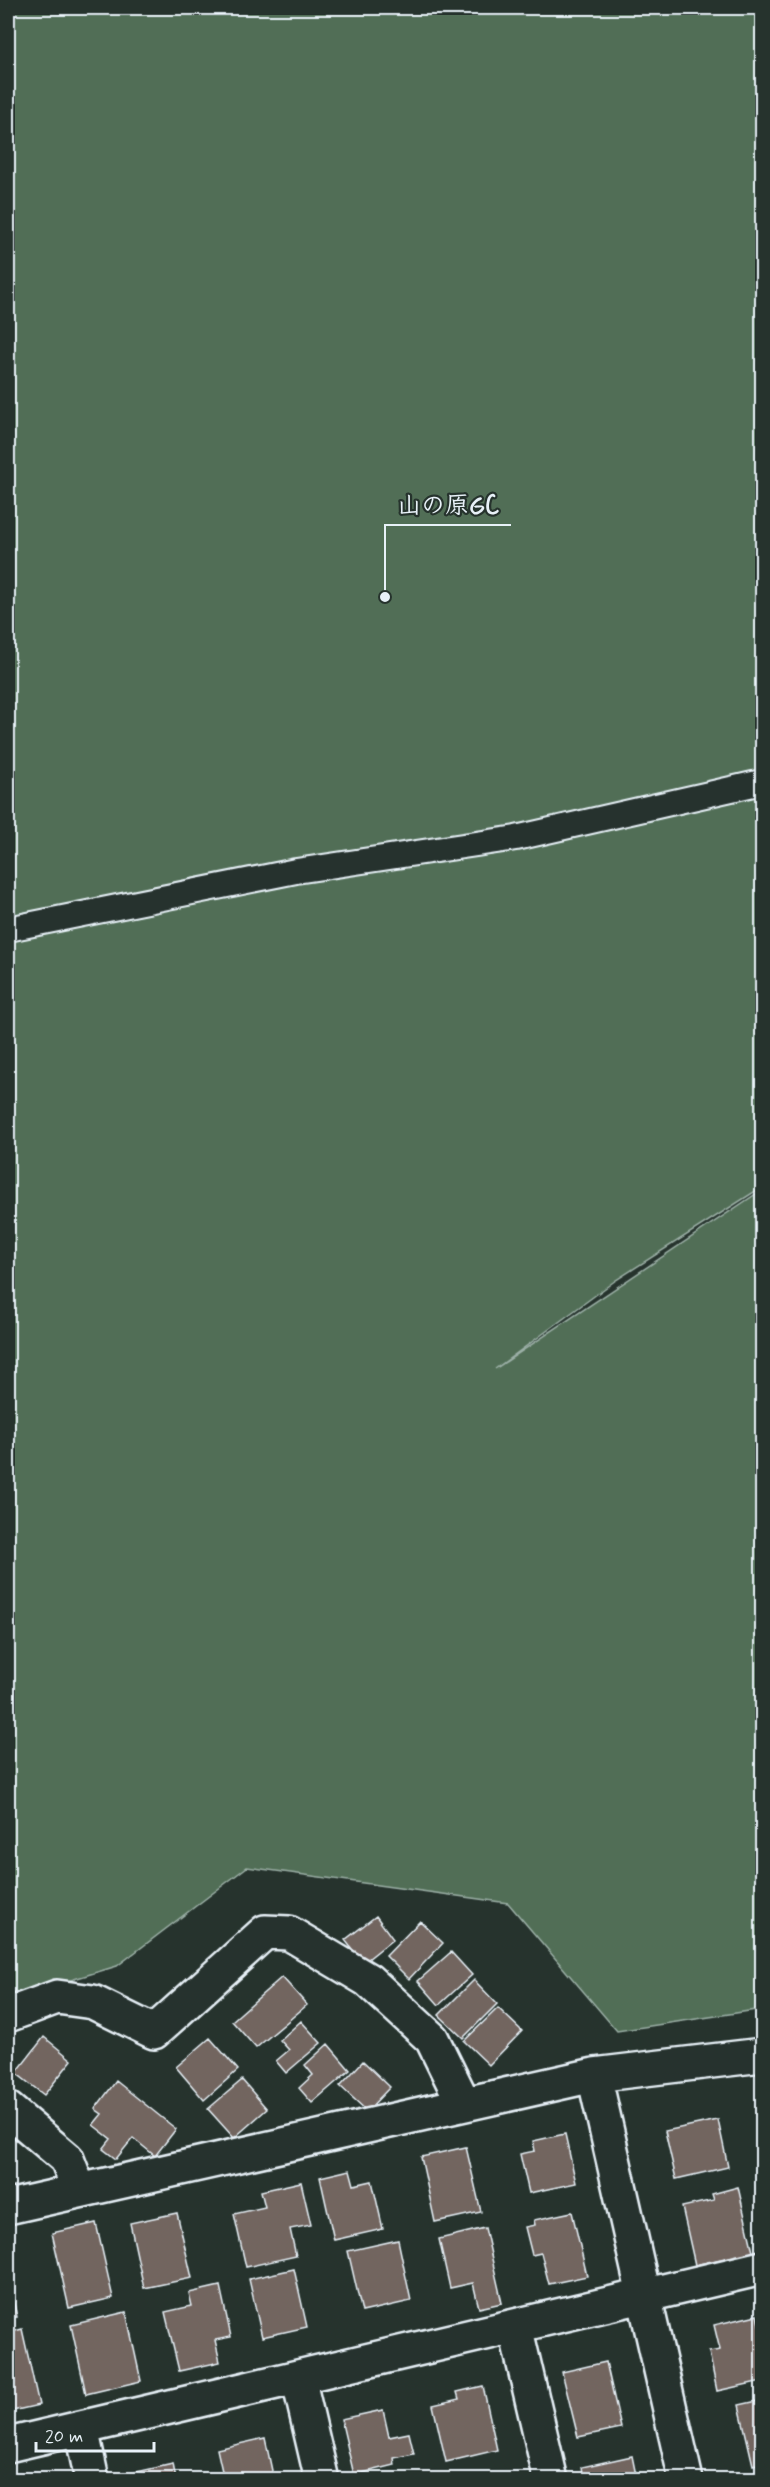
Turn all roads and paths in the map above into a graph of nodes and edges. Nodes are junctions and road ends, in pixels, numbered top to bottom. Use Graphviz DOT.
graph roads {
  1 [pos="762,782"];
  2 [pos="8,929"];
  3 [pos="8,2015"];
  4 [pos="762,2055"];
  5 [pos="594,2075"];
  6 [pos="464,2104"];
  7 [pos="8,2109"];
  8 [pos="80,2190"];
  9 [pos="8,2206"];
  10 [pos="762,2268"];
  11 [pos="645,2296"];
  12 [pos="514,2326"];
  13 [pos="298,2377"];
  14 [pos="81,2428"];
  15 [pos="8,2445"];
  16 [pos="92,2480"];
  17 [pos="322,2480"];
  18 [pos="551,2480"];
  19 [pos="687,2480"];
  1 -- 2 [label="lane"];
  3 -- 6 [label="street"];
  4 -- 5 [label="street"];
  5 -- 6 [label="street"];
  5 -- 11 [label="street"];
  6 -- 8 [label="street"];
  7 -- 8 [label="street"];
  8 -- 9 [label="street"];
  10 -- 11 [label="street"];
  11 -- 12 [label="street"];
  11 -- 19 [label="street"];
  12 -- 13 [label="street"];
  12 -- 18 [label="street"];
  13 -- 14 [label="street"];
  13 -- 17 [label="street"];
  14 -- 15 [label="street"];
  14 -- 16 [label="street"];
}
